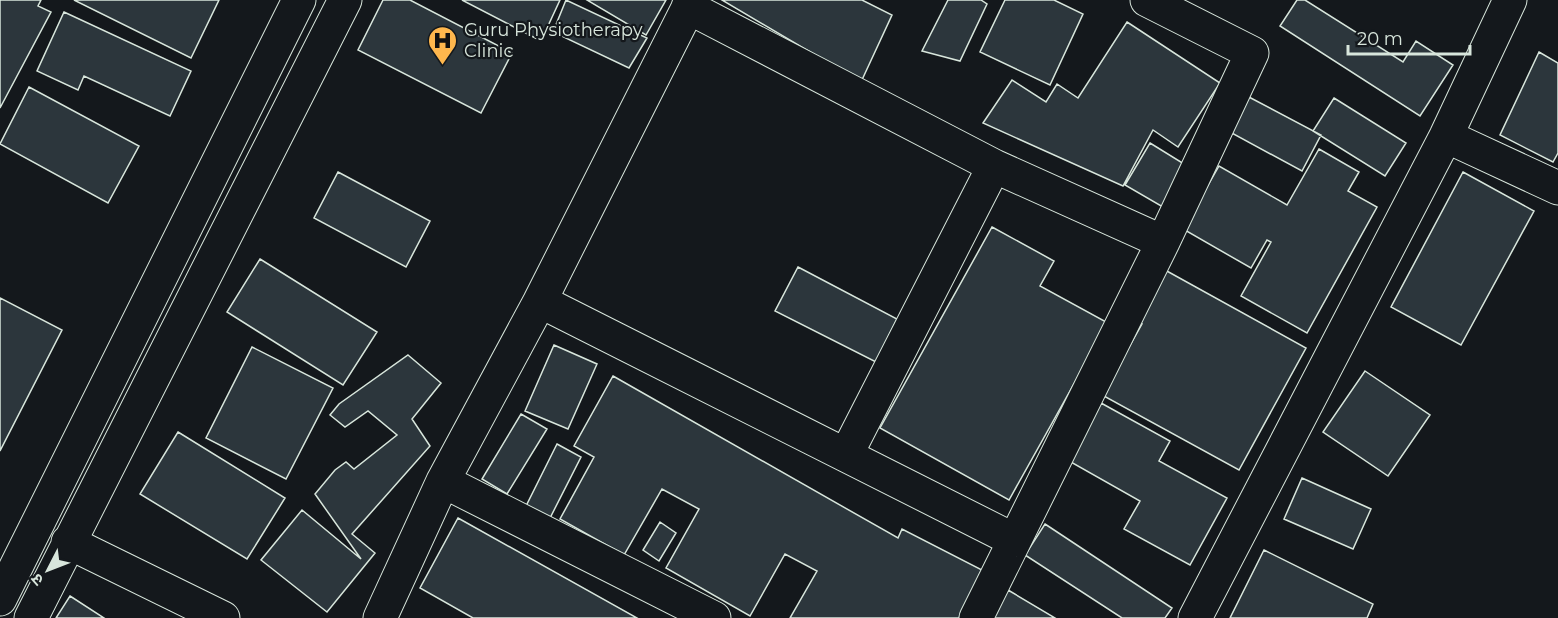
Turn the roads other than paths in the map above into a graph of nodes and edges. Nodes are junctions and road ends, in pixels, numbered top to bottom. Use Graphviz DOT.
graph roads {
  1 [pos="299,0"];
  2 [pos="345,0"];
  3 [pos="1147,0"];
  4 [pos="1510,0"];
  5 [pos="690,4"];
  6 [pos="1446,136"];
  7 [pos="994,166"];
  8 [pos="1558,188"];
  9 [pos="1163,242"];
  10 [pos="540,301"];
  11 [pos="846,455"];
  12 [pos="443,481"];
  13 [pos="1014,540"];
  14 [pos="69,542"];
  15 [pos="0,599"];
  16 [pos="31,618"];
  17 [pos="223,618"];
  18 [pos="380,618"];
  19 [pos="714,618"];
  20 [pos="976,618"];
  21 [pos="1195,618"];
  1 -- 15 [label="street"];
  2 -- 14 [label="street"];
  3 -- 9 [label="street"];
  4 -- 6 [label="street"];
  5 -- 7 [label="street"];
  5 -- 10 [label="street"];
  6 -- 8 [label="street"];
  6 -- 21 [label="street"];
  7 -- 9 [label="street"];
  7 -- 11 [label="street"];
  9 -- 13 [label="street"];
  10 -- 11 [label="street"];
  10 -- 12 [label="street"];
  11 -- 13 [label="street"];
  12 -- 18 [label="street"];
  12 -- 19 [label="street"];
  13 -- 20 [label="street"];
  14 -- 16 [label="street"];
  14 -- 17 [label="street"];
}
